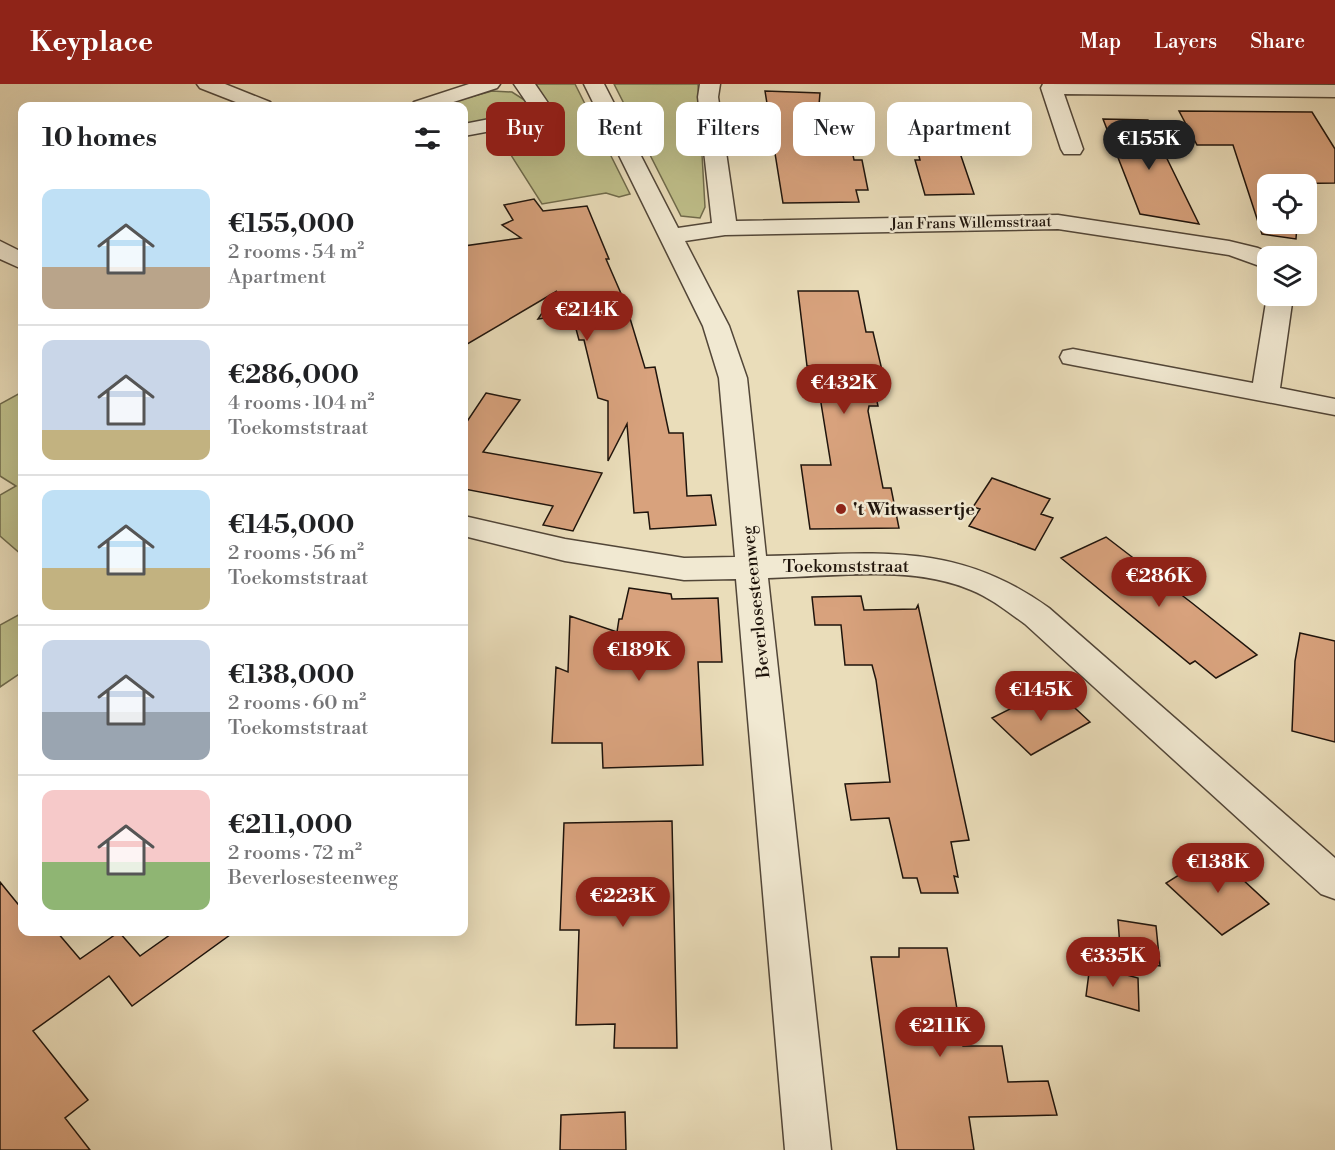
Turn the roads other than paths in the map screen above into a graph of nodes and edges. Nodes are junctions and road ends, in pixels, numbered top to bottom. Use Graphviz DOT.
graph roads {
  1 [pos="207,84"];
  2 [pos="490,84"];
  3 [pos="524,84"];
  4 [pos="594,84"];
  5 [pos="710,84"];
  6 [pos="1335,91"];
  7 [pos="253,102"];
  8 [pos="434,102"];
  9 [pos="468,129"];
  10 [pos="1072,149"];
  11 [pos="724,228"];
  12 [pos="671,236"];
  13 [pos="18,239"];
  14 [pos="0,247"];
  15 [pos="1257,257"];
  16 [pos="18,259"];
  17 [pos="1278,306"];
  18 [pos="1073,357"];
  19 [pos="1265,393"];
  20 [pos="1334,406"];
  21 [pos="468,527"];
  22 [pos="753,566"];
  23 [pos="1335,882"];
  24 [pos="808,1150"];
  1 -- 7 [label="street"];
  2 -- 8 [label="street"];
  3 -- 9 [label="street"];
  4 -- 12 [label="street, Beverlosesteenweg"];
  5 -- 11 [label="street"];
  6 -- 10 [label="street"];
  11 -- 12 [label="street, Jan Frans Willemsstraat"];
  11 -- 15 [label="street, Jan Frans Willemsstraat"];
  12 -- 22 [label="street, Beverlosesteenweg"];
  13 -- 14 [label="street"];
  14 -- 16 [label="street"];
  17 -- 19 [label="street"];
  18 -- 19 [label="street"];
  19 -- 20 [label="street"];
  21 -- 22 [label="street, Toekomststraat"];
  22 -- 23 [label="street, Toekomststraat"];
  22 -- 24 [label="street, Beverlosesteenweg"];
}
